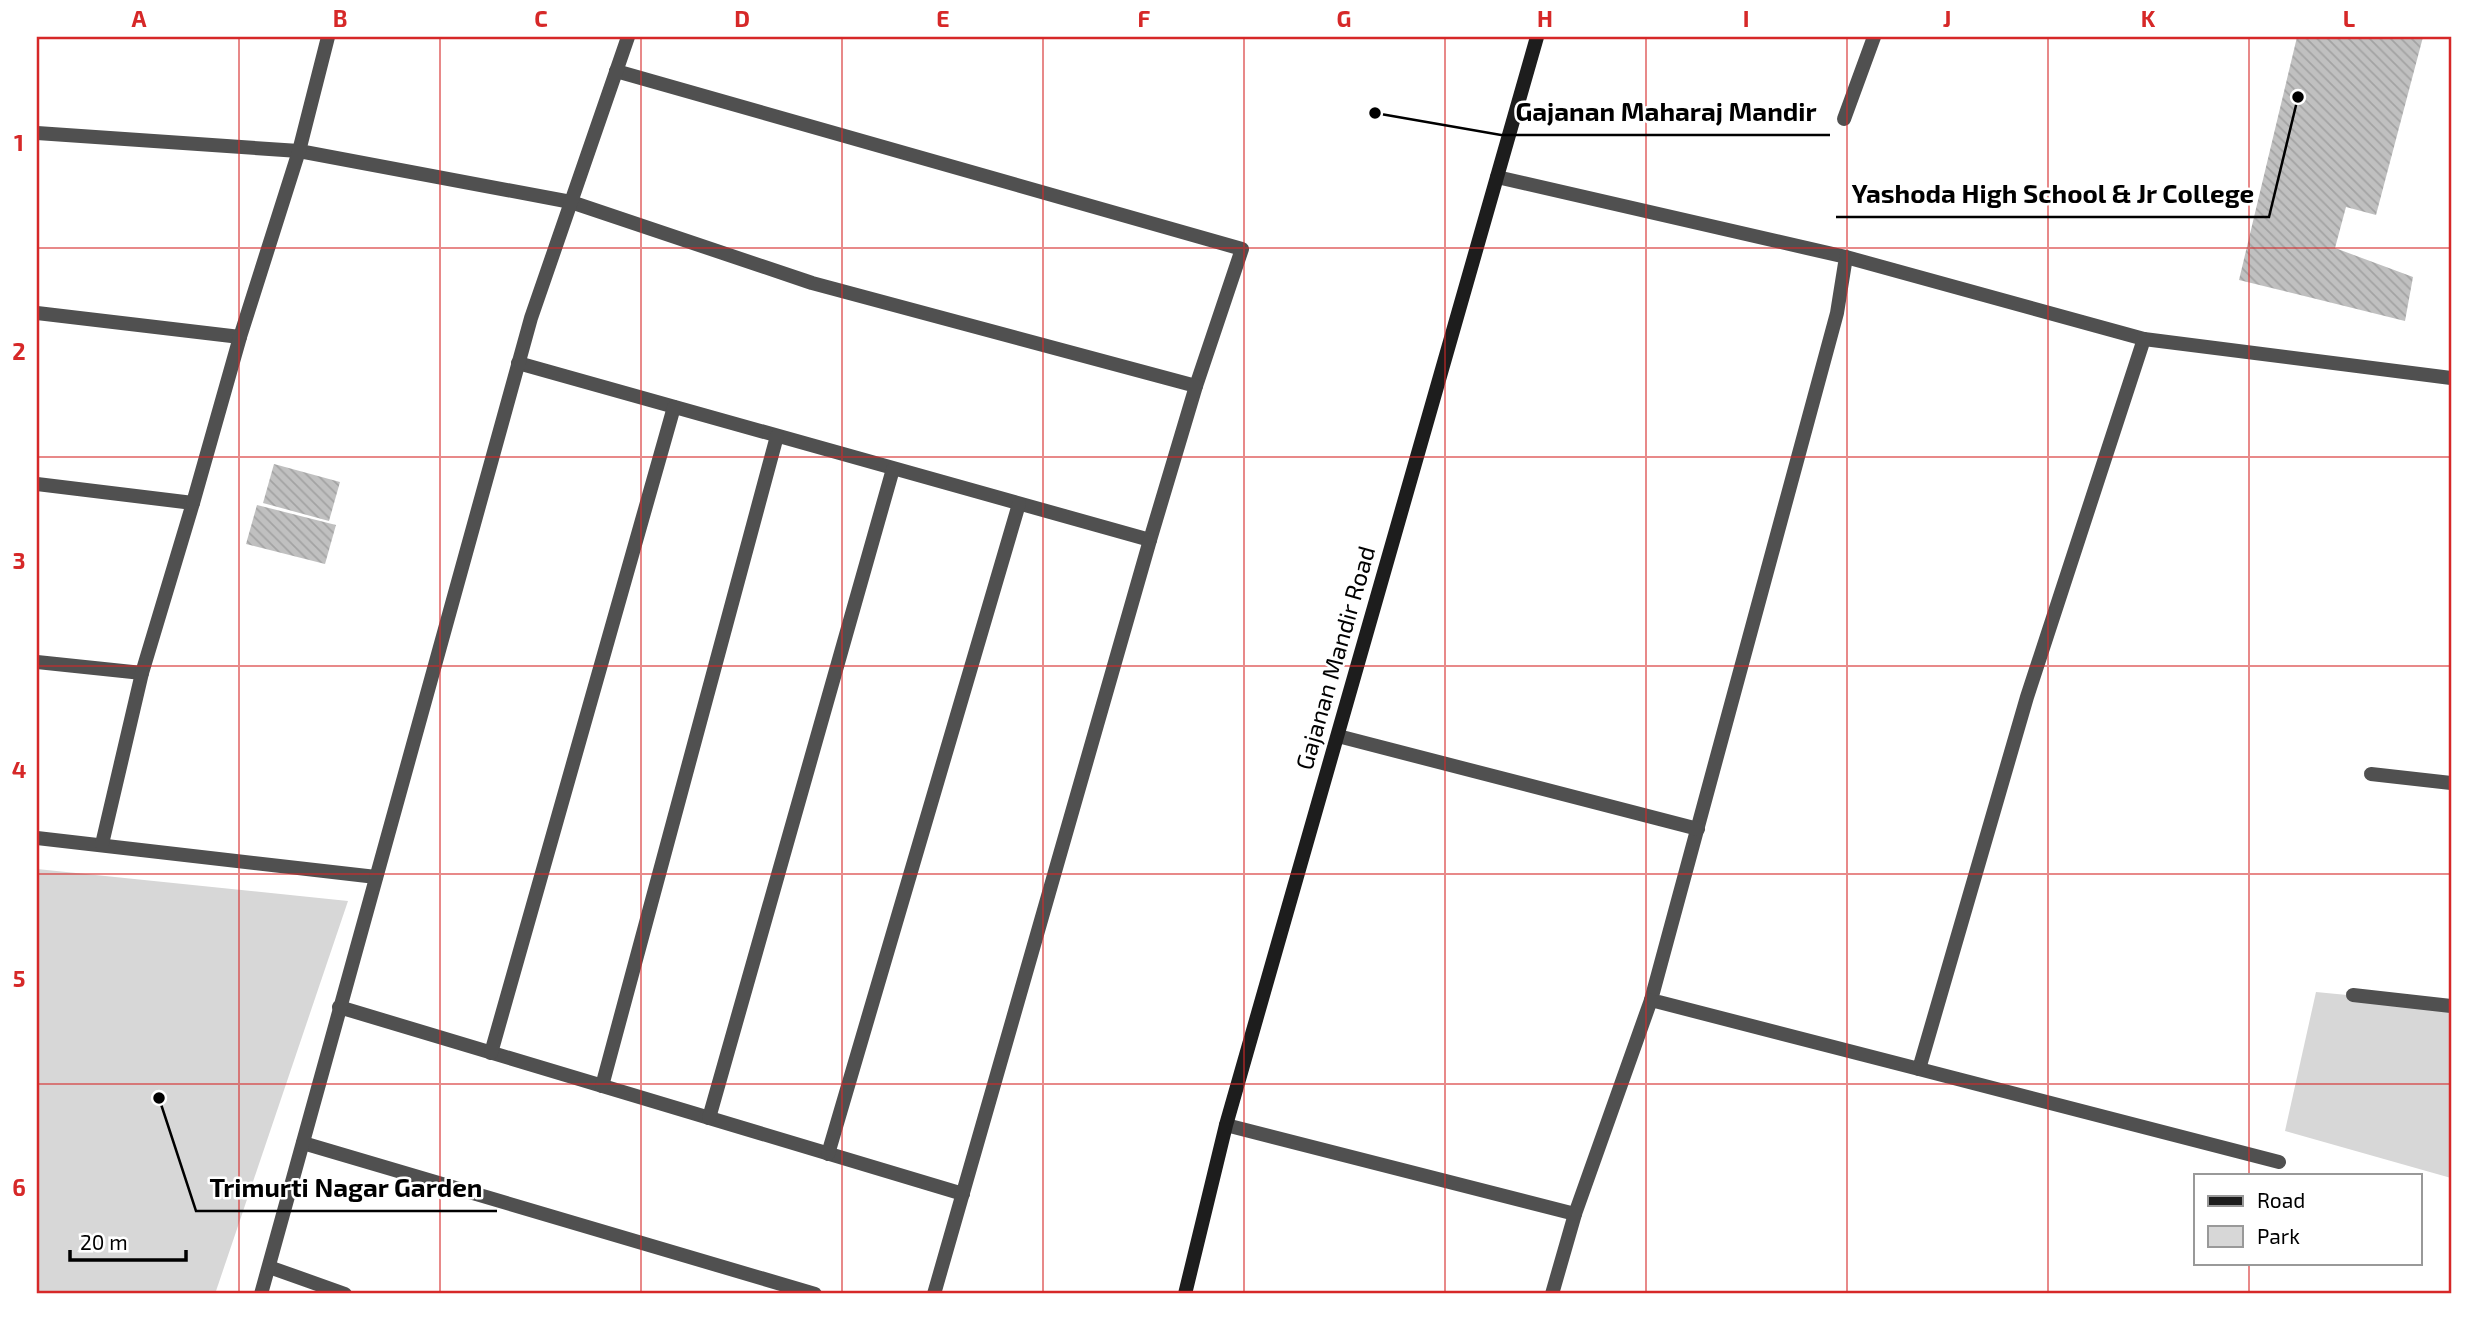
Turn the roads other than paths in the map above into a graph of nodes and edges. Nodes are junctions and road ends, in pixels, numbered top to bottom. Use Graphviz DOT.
graph roads {
  1 [pos="328,37"];
  2 [pos="628,37"];
  3 [pos="1537,37"];
  4 [pos="1874,37"];
  5 [pos="616,71"];
  6 [pos="1844,119"];
  7 [pos="37,133"];
  8 [pos="299,151"];
  9 [pos="1497,177"];
  10 [pos="571,202"];
  11 [pos="1846,257"];
  12 [pos="37,313"];
  13 [pos="240,337"];
  14 [pos="2144,339"];
  15 [pos="518,363"];
  16 [pos="2451,378"];
  17 [pos="1196,386"];
  18 [pos="674,407"];
  19 [pos="777,436"];
  20 [pos="893,469"];
  21 [pos="37,484"];
  22 [pos="193,503"];
  23 [pos="1019,504"];
  24 [pos="1150,540"];
  25 [pos="37,662"];
  26 [pos="142,673"];
  27 [pos="1338,736"];
  28 [pos="2371,774"];
  29 [pos="2451,783"];
  30 [pos="1698,829"];
  31 [pos="37,838"];
  32 [pos="102,844"];
  33 [pos="376,877"];
  34 [pos="2353,995"];
  35 [pos="1651,1000"];
  36 [pos="2451,1006"];
  37 [pos="340,1007"];
  38 [pos="491,1053"];
  39 [pos="1919,1069"];
  40 [pos="602,1086"];
  41 [pos="709,1118"];
  42 [pos="1226,1125"];
  43 [pos="303,1143"];
  44 [pos="828,1154"];
  45 [pos="2279,1162"];
  46 [pos="962,1194"];
  47 [pos="1575,1213"];
  48 [pos="269,1267"];
  49 [pos="261,1294"];
  50 [pos="345,1294"];
  51 [pos="815,1294"];
  52 [pos="934,1294"];
  53 [pos="1185,1294"];
  54 [pos="1552,1294"];
  1 -- 8 [label="street"];
  2 -- 5 [label="street"];
  3 -- 9 [label="street, Gajanan Mandir Road"];
  4 -- 6 [label="street"];
  5 -- 10 [label="street"];
  5 -- 17 [label="street"];
  7 -- 8 [label="street"];
  8 -- 10 [label="street"];
  8 -- 13 [label="street"];
  9 -- 11 [label="street"];
  9 -- 27 [label="street, Gajanan Mandir Road"];
  10 -- 15 [label="street"];
  10 -- 17 [label="street"];
  11 -- 14 [label="street"];
  11 -- 30 [label="street"];
  12 -- 13 [label="street"];
  13 -- 22 [label="street"];
  14 -- 16 [label="street"];
  14 -- 39 [label="street"];
  15 -- 18 [label="street"];
  15 -- 33 [label="street"];
  17 -- 24 [label="street"];
  18 -- 19 [label="street"];
  18 -- 38 [label="street"];
  19 -- 20 [label="street"];
  19 -- 40 [label="street"];
  20 -- 23 [label="street"];
  20 -- 41 [label="street"];
  21 -- 22 [label="street"];
  22 -- 26 [label="street"];
  23 -- 24 [label="street"];
  23 -- 44 [label="street"];
  24 -- 46 [label="street"];
  25 -- 26 [label="street"];
  26 -- 32 [label="street"];
  27 -- 30 [label="street"];
  27 -- 42 [label="street, Gajanan Mandir Road"];
  28 -- 29 [label="street"];
  30 -- 35 [label="street"];
  31 -- 32 [label="street"];
  32 -- 33 [label="street"];
  33 -- 37 [label="street"];
  34 -- 36 [label="street"];
  35 -- 39 [label="street"];
  35 -- 47 [label="street"];
  37 -- 38 [label="street"];
  37 -- 43 [label="street"];
  38 -- 40 [label="street"];
  39 -- 45 [label="street"];
  40 -- 41 [label="street"];
  41 -- 44 [label="street"];
  42 -- 47 [label="street"];
  42 -- 53 [label="street, Gajanan Mandir Road"];
  43 -- 48 [label="street"];
  43 -- 51 [label="street"];
  44 -- 46 [label="street"];
  46 -- 52 [label="street"];
  47 -- 54 [label="street"];
  48 -- 49 [label="street"];
  48 -- 50 [label="street"];
}
